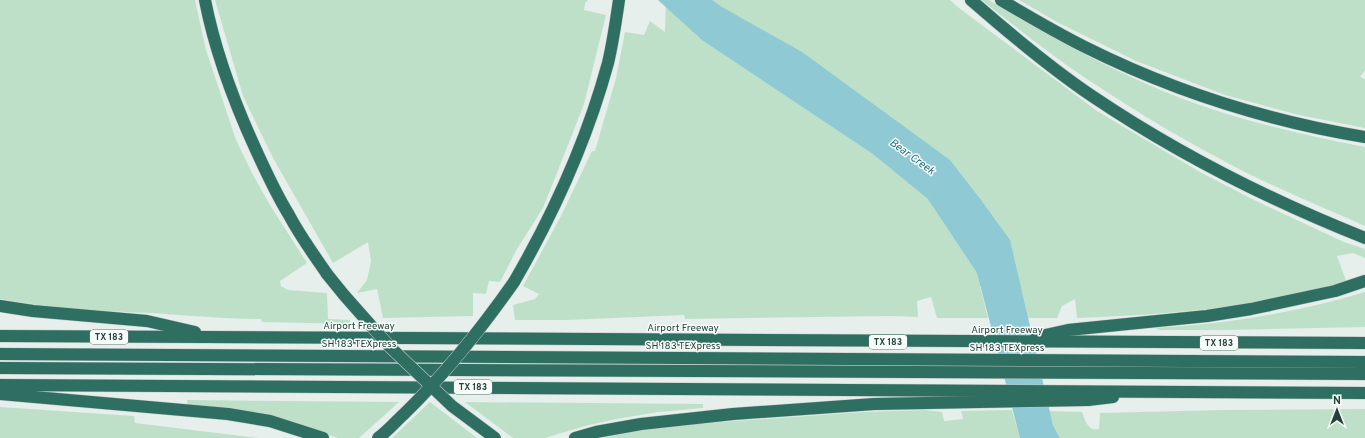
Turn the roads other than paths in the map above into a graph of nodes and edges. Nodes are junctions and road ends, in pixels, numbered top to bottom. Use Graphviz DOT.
graph roads {
  1 [pos="205,0"];
  2 [pos="619,0"];
  3 [pos="971,0"];
  4 [pos="1000,0"];
  5 [pos="1365,138"];
  6 [pos="1365,238"];
  7 [pos="1365,281"];
  8 [pos="0,306"];
  9 [pos="0,336"];
  10 [pos="217,337"];
  11 [pos="1014,342"];
  12 [pos="1365,344"];
  13 [pos="0,354"];
  14 [pos="1365,362"];
  15 [pos="0,368"];
  16 [pos="1365,374"];
  17 [pos="0,385"];
  18 [pos="1365,392"];
  19 [pos="0,394"];
  20 [pos="1086,396"];
  21 [pos="323,438"];
  22 [pos="378,438"];
  23 [pos="495,438"];
  24 [pos="575,438"];
  1 -- 23 [label="highway, bridge"];
  2 -- 22 [label="highway, bridge"];
  3 -- 6 [label="highway"];
  4 -- 5 [label="highway"];
  7 -- 11 [label="highway"];
  8 -- 10 [label="highway"];
  9 -- 10 [label="highway, Airport Freeway / TX 183"];
  10 -- 11 [label="highway, Airport Freeway / TX 183"];
  11 -- 12 [label="highway, Airport Freeway / TX 183"];
  13 -- 14 [label="highway, SH 183 TEXpress"];
  15 -- 16 [label="highway"];
  17 -- 20 [label="highway, TX 183"];
  18 -- 20 [label="highway, TX 183"];
  19 -- 21 [label="highway"];
  20 -- 24 [label="highway"];
}
